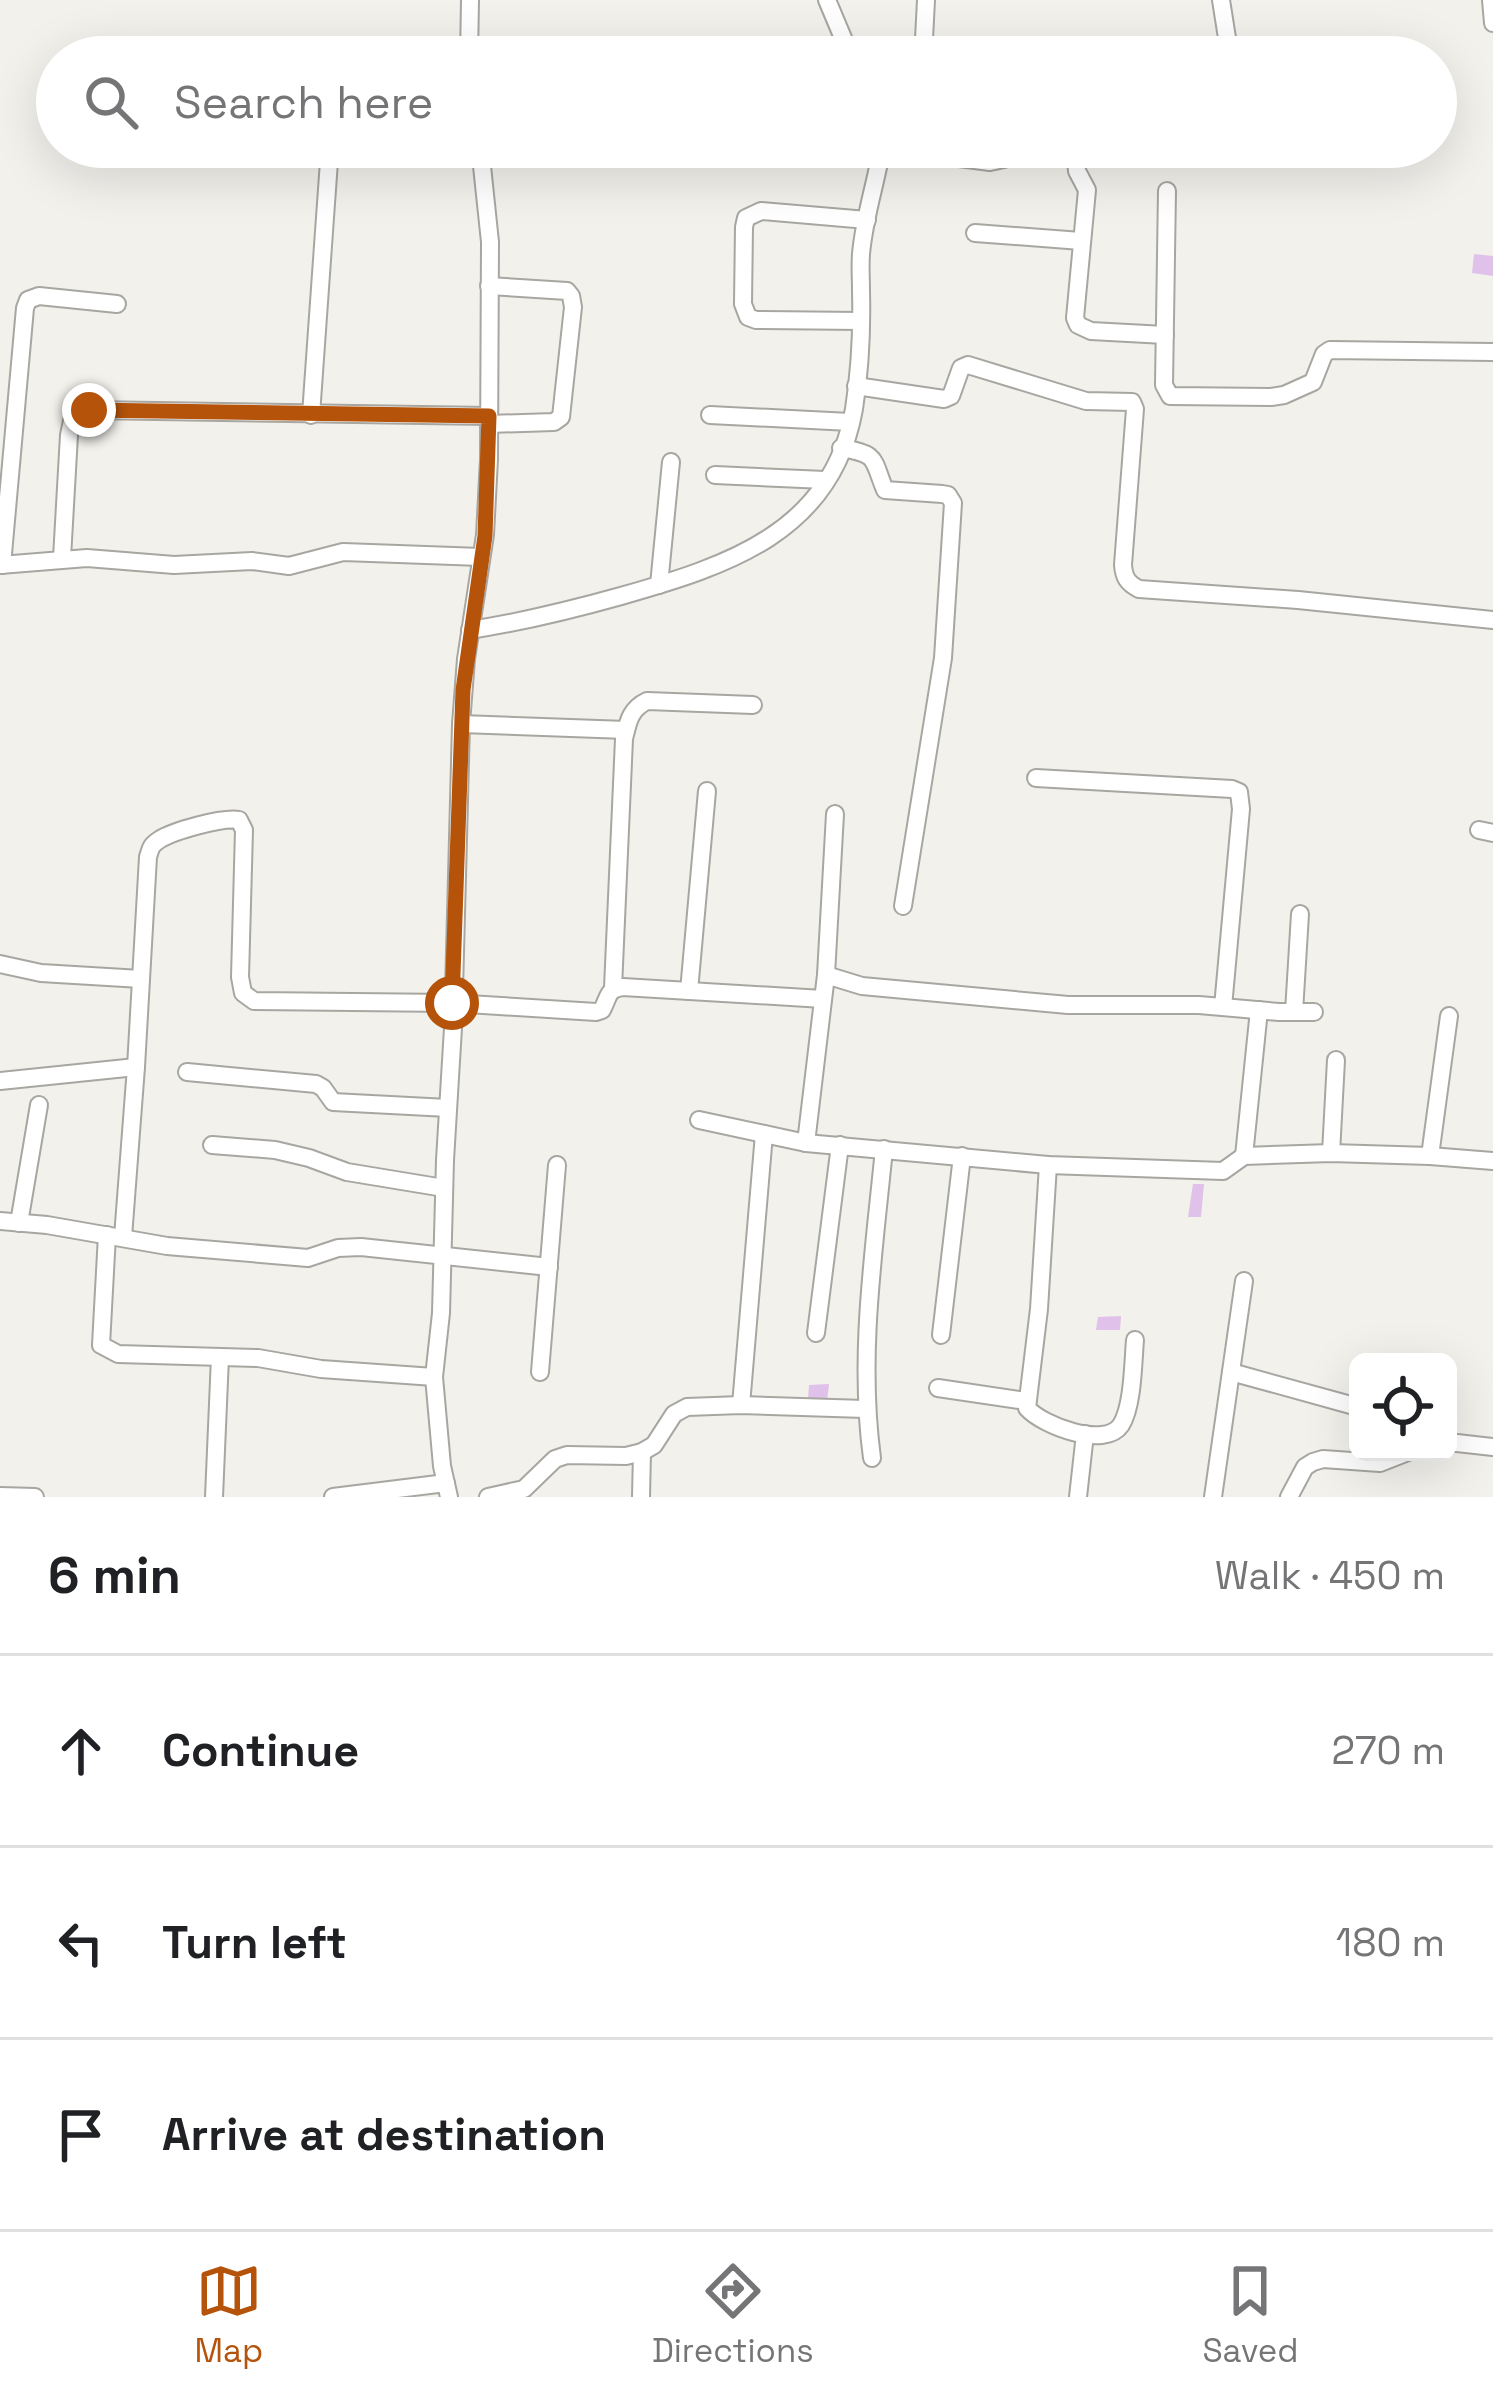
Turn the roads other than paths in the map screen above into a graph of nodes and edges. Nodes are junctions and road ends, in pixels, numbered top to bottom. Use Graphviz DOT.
graph roads {
  1 [pos="470,0"];
  2 [pos="827,0"];
  3 [pos="926,0"];
  4 [pos="1221,0"];
  5 [pos="1491,0"];
  6 [pos="1493,23"];
  7 [pos="469,36"];
  8 [pos="842,36"];
  9 [pos="924,36"];
  10 [pos="1227,36"];
  11 [pos="329,168"];
  12 [pos="482,168"];
  13 [pos="878,168"];
  14 [pos="1077,168"];
  15 [pos="1168,191"];
  16 [pos="867,220"];
  17 [pos="975,233"];
  18 [pos="1081,242"];
  19 [pos="489,286"];
  20 [pos="117,304"];
  21 [pos="861,321"];
  22 [pos="1165,335"];
  23 [pos="1493,352"];
  24 [pos="856,386"];
  25 [pos="1166,393"];
  26 [pos="1132,402"];
  27 [pos="311,415"];
  28 [pos="710,415"];
  29 [pos="489,420"];
  30 [pos="850,422"];
  31 [pos="842,448"];
  32 [pos="671,462"];
  33 [pos="715,475"];
  34 [pos="825,481"];
  35 [pos="482,557"];
  36 [pos="62,558"];
  37 [pos="1,565"];
  38 [pos="659,585"];
  39 [pos="1493,620"];
  40 [pos="470,630"];
  41 [pos="753,706"];
  42 [pos="461,724"];
  43 [pos="626,730"];
  44 [pos="1036,778"];
  45 [pos="707,791"];
  46 [pos="835,814"];
  47 [pos="903,907"];
  48 [pos="1300,914"];
  49 [pos="0,964"];
  50 [pos="826,975"];
  51 [pos="141,979"];
  52 [pos="613,988"];
  53 [pos="689,991"];
  54 [pos="824,999"];
  55 [pos="452,1003"];
  56 [pos="1223,1007"];
  57 [pos="1259,1010"];
  58 [pos="1294,1012"];
  59 [pos="1314,1012"];
  60 [pos="1449,1016"];
  61 [pos="1336,1060"];
  62 [pos="136,1066"];
  63 [pos="187,1072"];
  64 [pos="0,1081"];
  65 [pos="39,1105"];
  66 [pos="448,1108"];
  67 [pos="699,1120"];
  68 [pos="764,1133"];
  69 [pos="806,1143"];
  70 [pos="212,1145"];
  71 [pos="840,1145"];
  72 [pos="884,1149"];
  73 [pos="1331,1154"];
  74 [pos="962,1156"];
  75 [pos="1244,1156"];
  76 [pos="1430,1156"];
  77 [pos="1493,1161"];
  78 [pos="557,1165"];
  79 [pos="1048,1165"];
  80 [pos="444,1189"];
  81 [pos="9,1222"];
  82 [pos="115,1236"];
  83 [pos="442,1256"];
  84 [pos="549,1267"];
  85 [pos="1244,1281"];
  86 [pos="816,1333"];
  87 [pos="941,1335"];
  88 [pos="1135,1340"];
  89 [pos="220,1357"];
  90 [pos="540,1372"];
  91 [pos="1231,1372"];
  92 [pos="434,1377"];
  93 [pos="938,1388"];
  94 [pos="1026,1401"];
  95 [pos="741,1405"];
  96 [pos="1349,1405"];
  97 [pos="866,1409"];
  98 [pos="1085,1435"];
  99 [pos="1457,1443"];
  100 [pos="1493,1448"];
  101 [pos="642,1452"];
  102 [pos="872,1458"];
  103 [pos="1349,1460"];
  104 [pos="447,1490"];
  105 [pos="0,1496"];
  106 [pos="35,1497"];
  107 [pos="214,1497"];
  108 [pos="333,1497"];
  109 [pos="488,1497"];
  110 [pos="641,1497"];
  111 [pos="1078,1497"];
  112 [pos="1213,1497"];
  113 [pos="1289,1497"];
  1 -- 7 [label="street"];
  2 -- 8 [label="street"];
  3 -- 9 [label="street"];
  4 -- 10 [label="street"];
  5 -- 6 [label="street"];
  11 -- 27 [label="street"];
  12 -- 19 [label="street"];
  13 -- 16 [label="street"];
  14 -- 18 [label="street"];
  15 -- 22 [label="street"];
  16 -- 21 [label="street"];
  16 -- 21 [label="street"];
  17 -- 18 [label="street"];
  18 -- 22 [label="street"];
  19 -- 29 [label="street"];
  19 -- 29 [label="street"];
  20 -- 37 [label="street"];
  21 -- 24 [label="street"];
  22 -- 25 [label="street"];
  23 -- 25 [label="street"];
  24 -- 26 [label="street"];
  24 -- 30 [label="street"];
  25 -- 26 [label="street"];
  26 -- 39 [label="street"];
  27 -- 29 [label="street"];
  27 -- 36 [label="street"];
  28 -- 30 [label="street"];
  29 -- 35 [label="street"];
  30 -- 31 [label="street"];
  31 -- 34 [label="street"];
  31 -- 47 [label="street"];
  32 -- 38 [label="street"];
  33 -- 34 [label="street"];
  34 -- 38 [label="street"];
  35 -- 36 [label="street"];
  35 -- 40 [label="street"];
  36 -- 37 [label="street"];
  38 -- 40 [label="street"];
  40 -- 42 [label="street"];
  41 -- 43 [label="street"];
  42 -- 43 [label="street"];
  42 -- 55 [label="street"];
  43 -- 52 [label="street"];
  44 -- 56 [label="street"];
  45 -- 53 [label="street"];
  46 -- 50 [label="street"];
  48 -- 58 [label="street"];
  49 -- 51 [label="street"];
  50 -- 54 [label="street"];
  50 -- 56 [label="street"];
  51 -- 55 [label="street"];
  51 -- 62 [label="street"];
  52 -- 53 [label="street"];
  52 -- 55 [label="street"];
  53 -- 54 [label="street"];
  54 -- 69 [label="street"];
  55 -- 66 [label="street"];
  56 -- 57 [label="street"];
  57 -- 58 [label="street"];
  57 -- 75 [label="street"];
  58 -- 59 [label="street"];
  60 -- 76 [label="street"];
  61 -- 73 [label="street"];
  62 -- 64 [label="street"];
  62 -- 82 [label="street"];
  63 -- 66 [label="street"];
  65 -- 81 [label="street"];
  66 -- 80 [label="street"];
  67 -- 68 [label="street"];
  68 -- 69 [label="street"];
  68 -- 95 [label="street"];
  69 -- 71 [label="street"];
  70 -- 80 [label="street"];
  71 -- 72 [label="street"];
  71 -- 86 [label="street"];
  72 -- 74 [label="street"];
  72 -- 97 [label="street"];
  73 -- 75 [label="street"];
  73 -- 76 [label="street"];
  74 -- 79 [label="street"];
  74 -- 87 [label="street"];
  75 -- 79 [label="street"];
  76 -- 77 [label="street"];
  78 -- 84 [label="street"];
  79 -- 94 [label="street"];
  80 -- 83 [label="street"];
  81 -- 82 [label="street"];
  82 -- 83 [label="street"];
  82 -- 89 [label="street"];
  83 -- 84 [label="street"];
  83 -- 92 [label="street"];
  84 -- 90 [label="street"];
  85 -- 91 [label="street"];
  88 -- 98 [label="street"];
  89 -- 92 [label="street"];
  89 -- 107 [label="street"];
  91 -- 96 [label="street"];
  91 -- 112 [label="street"];
  92 -- 104 [label="street"];
  93 -- 94 [label="street"];
  94 -- 98 [label="street"];
  95 -- 97 [label="street"];
  95 -- 101 [label="street"];
  97 -- 102 [label="street"];
  98 -- 111 [label="street"];
  99 -- 100 [label="street"];
  101 -- 109 [label="street"];
  101 -- 110 [label="street"];
  103 -- 113 [label="street"];
  104 -- 108 [label="street"];
  105 -- 106 [label="street"];
}
